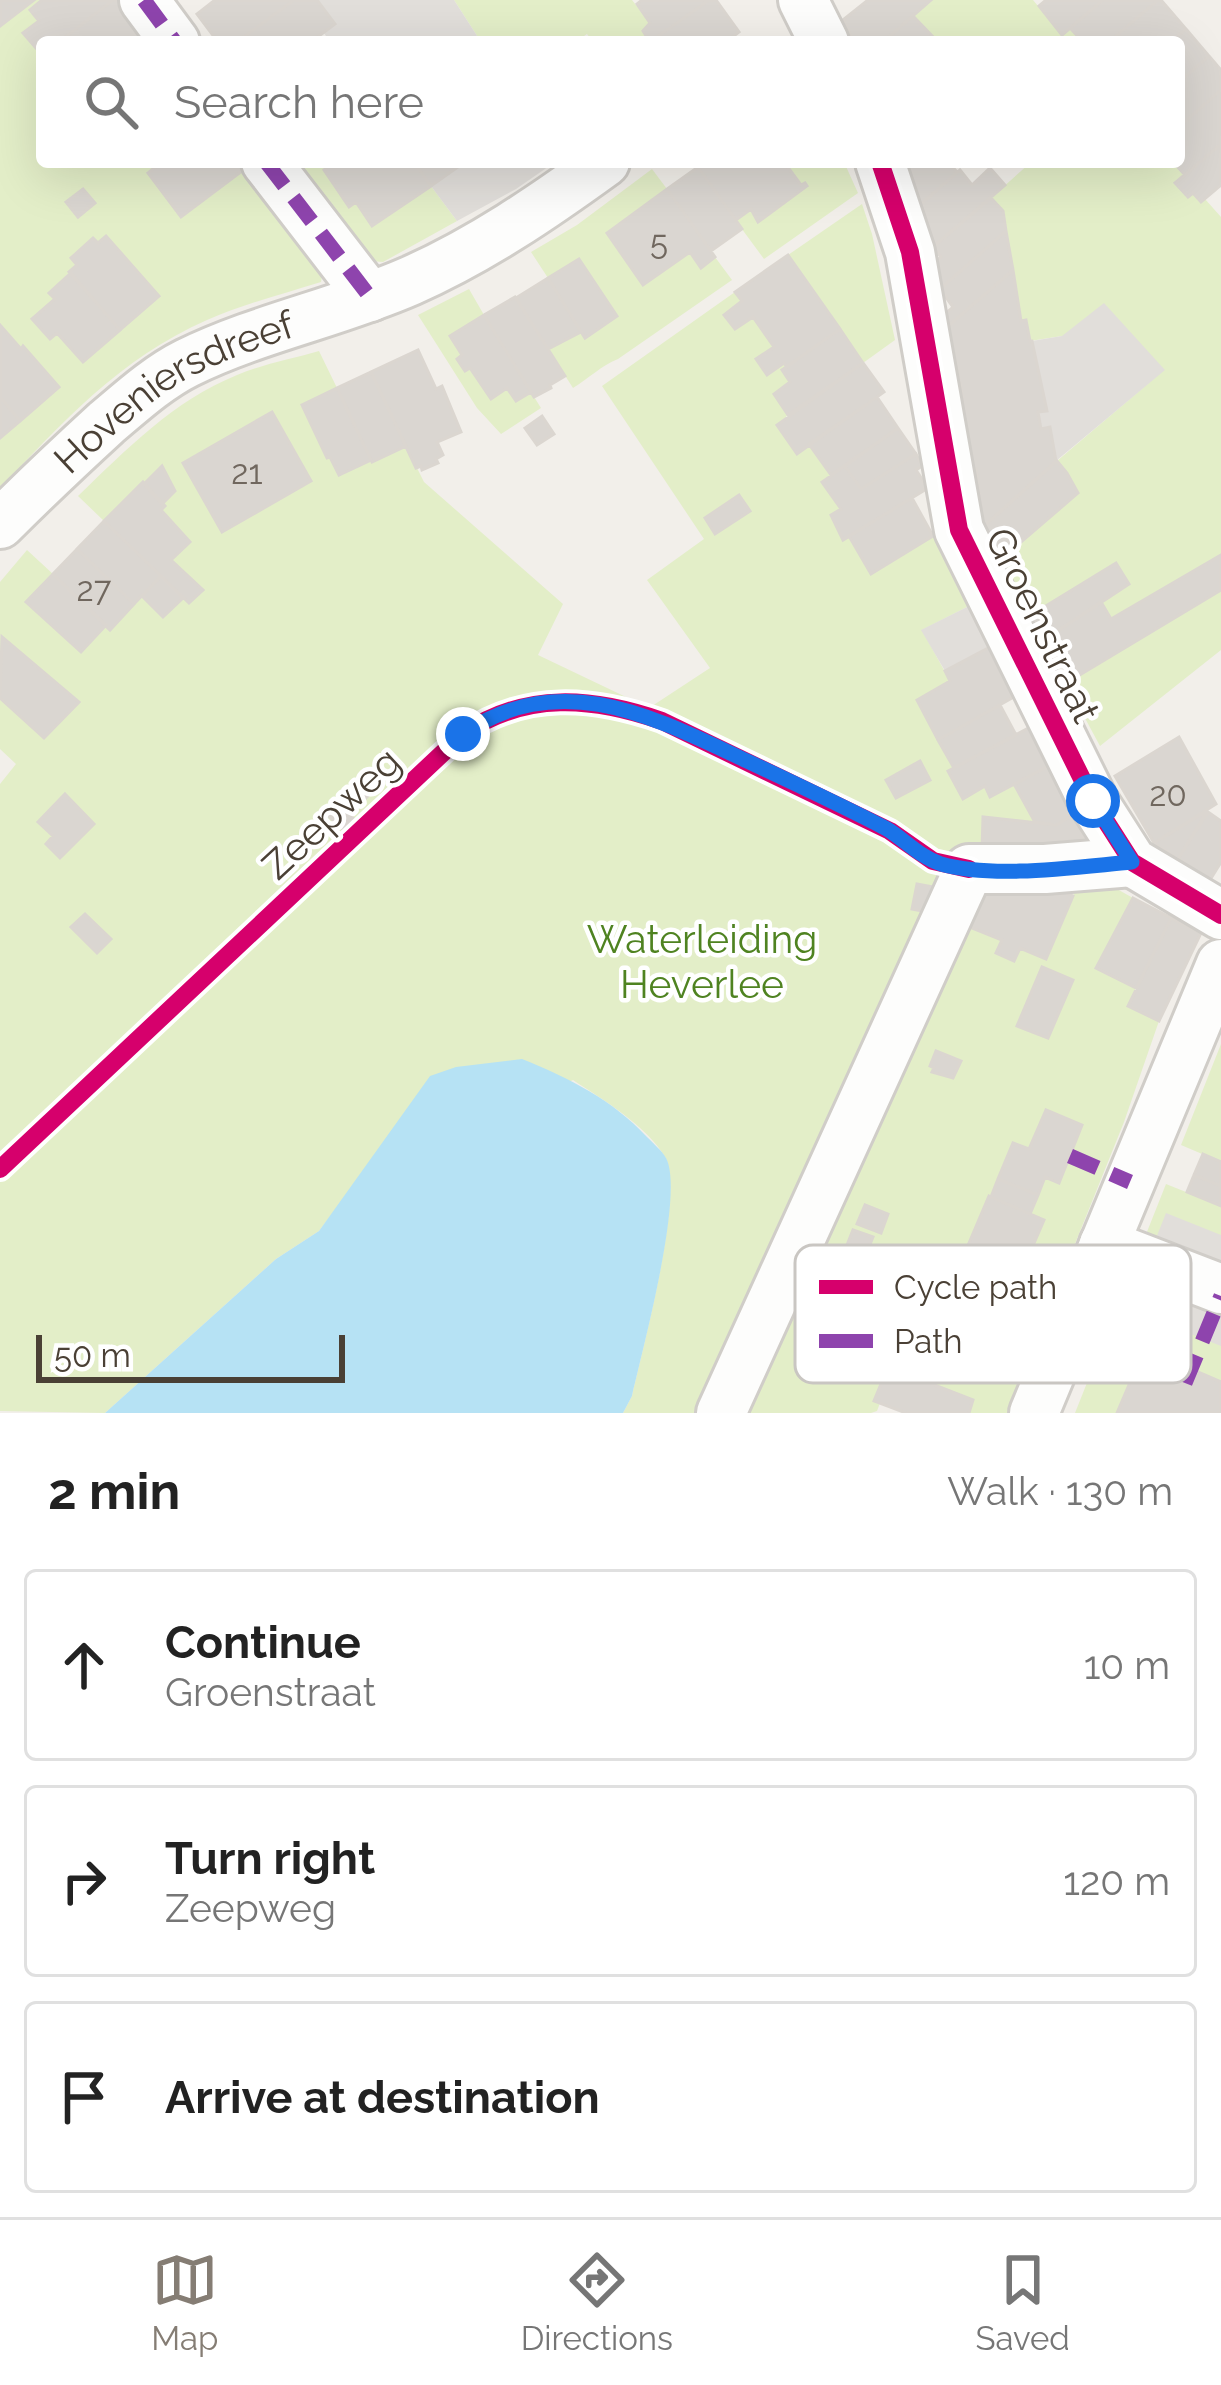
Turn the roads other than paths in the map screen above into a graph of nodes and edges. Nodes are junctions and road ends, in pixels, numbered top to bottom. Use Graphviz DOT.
graph roads {
  1 [pos="144,0"];
  2 [pos="171,36"];
  3 [pos="271,168"];
  4 [pos="596,168"];
  5 [pos="882,168"];
  6 [pos="370,297"];
  7 [pos="0,524"];
  8 [pos="1132,862"];
  9 [pos="1221,915"];
  10 [pos="1221,964"];
  11 [pos="1104,1244"];
  12 [pos="798,1245"];
  13 [pos="795,1251"];
  14 [pos="1191,1277"];
  15 [pos="1221,1288"];
  16 [pos="1046,1383"];
  17 [pos="721,1413"];
  18 [pos="1034,1413"];
  1 -- 2 [label="street"];
  3 -- 6 [label="street"];
  4 -- 6 [label="street, Hoveniersdreef"];
  5 -- 8 [label="street, Groenstraat"];
  6 -- 7 [label="street, Hoveniersdreef"];
  8 -- 9 [label="street, Groenstraat"];
  8 -- 12 [label="street"];
  10 -- 11 [label="street"];
  13 -- 17 [label="street"];
  14 -- 15 [label="street"];
  16 -- 18 [label="street"];
}
